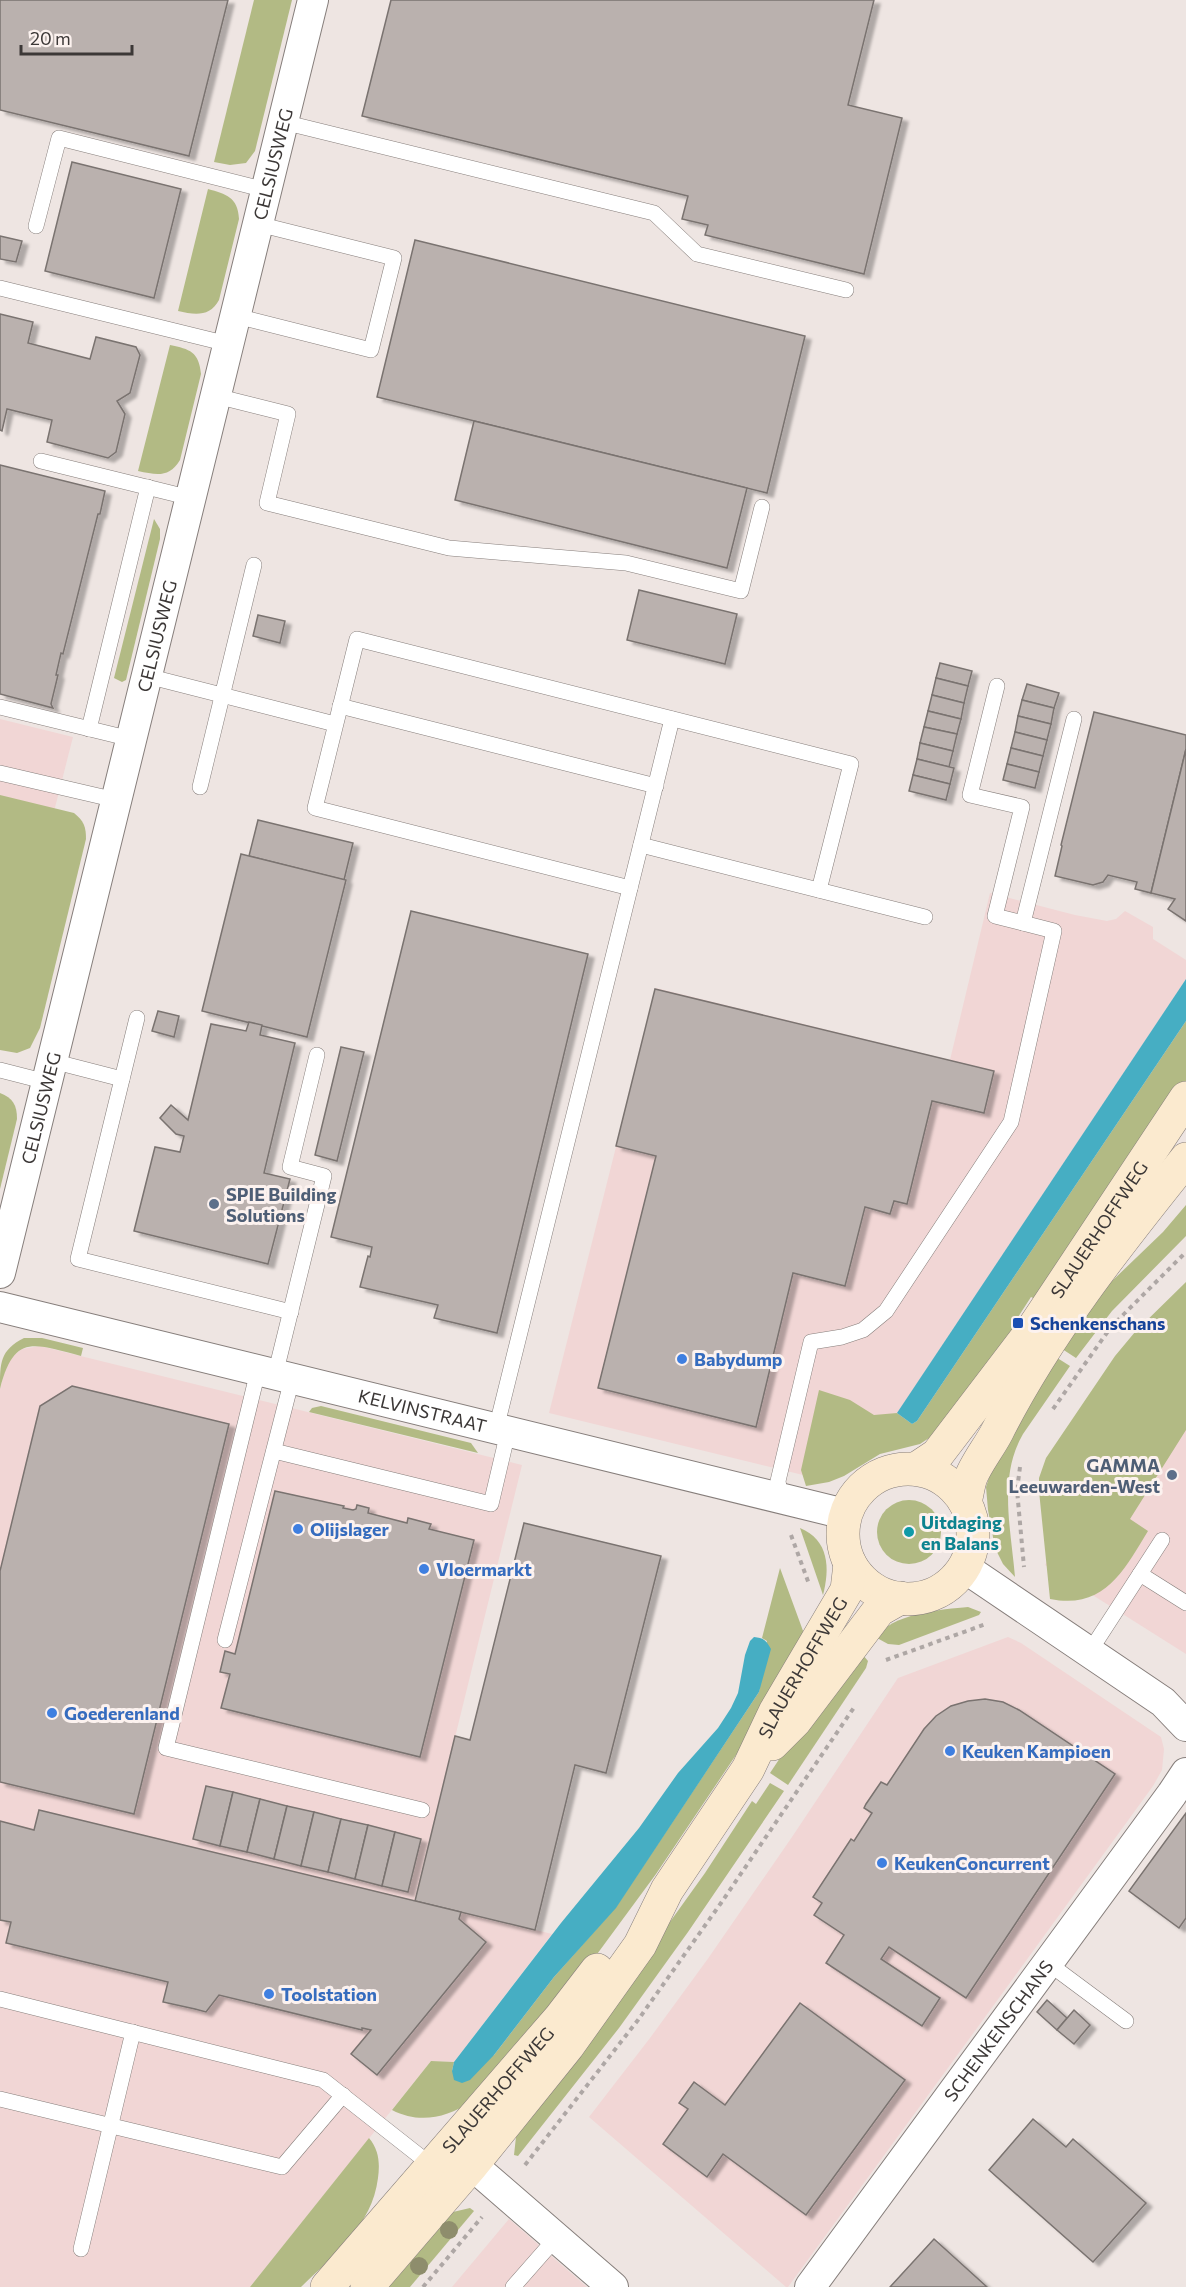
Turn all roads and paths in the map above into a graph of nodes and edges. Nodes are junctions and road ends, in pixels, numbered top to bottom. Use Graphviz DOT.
graph roads {
  1 [pos="313,0"];
  2 [pos="284,122"];
  3 [pos="266,190"];
  4 [pos="258,224"];
  5 [pos="36,226"];
  6 [pos="0,288"];
  7 [pos="846,291"];
  8 [pos="232,330"];
  9 [pos="216,396"];
  10 [pos="40,461"];
  11 [pos="148,487"];
  12 [pos="191,498"];
  13 [pos="762,507"];
  14 [pos="254,565"];
  15 [pos="147,676"];
  16 [pos="997,686"];
  17 [pos="222,695"];
  18 [pos="340,706"];
  19 [pos="0,707"];
  20 [pos="672,719"];
  21 [pos="1074,719"];
  22 [pos="335,724"];
  23 [pos="88,729"];
  24 [pos="131,739"];
  25 [pos="0,773"];
  26 [pos="656,786"];
  27 [pos="200,787"];
  28 [pos="116,800"];
  29 [pos="641,845"];
  30 [pos="630,888"];
  31 [pos="819,890"];
  32 [pos="925,917"];
  33 [pos="1023,923"];
  34 [pos="137,1018"];
  35 [pos="317,1055"];
  36 [pos="0,1070"];
  37 [pos="50,1071"];
  38 [pos="122,1078"];
  39 [pos="1186,1098"];
  40 [pos="1186,1159"];
  41 [pos="1186,1252"];
  42 [pos="0,1273"];
  43 [pos="0,1307"];
  44 [pos="291,1312"];
  45 [pos="275,1375"];
  46 [pos="1051,1412"];
  47 [pos="502,1431"];
  48 [pos="274,1451"];
  49 [pos="1024,1458"];
  50 [pos="916,1469"];
  51 [pos="781,1500"];
  52 [pos="965,1502"];
  53 [pos="845,1514"];
  54 [pos="1162,1540"];
  55 [pos="850,1564"];
  56 [pos="964,1568"];
  57 [pos="1140,1574"];
  58 [pos="900,1598"];
  59 [pos="1012,1600"];
  60 [pos="1186,1603"];
  61 [pos="225,1641"];
  62 [pos="1090,1652"];
  63 [pos="886,1660"];
  64 [pos="860,1698"];
  65 [pos="1186,1726"];
  66 [pos="748,1769"];
  67 [pos="1186,1773"];
  68 [pos="422,1810"];
  69 [pos="667,1890"];
  70 [pos="1048,1963"];
  71 [pos="0,1999"];
  72 [pos="1126,2021"];
  73 [pos="133,2032"];
  74 [pos="343,2095"];
  75 [pos="0,2099"];
  76 [pos="111,2126"];
  77 [pos="430,2165"];
  78 [pos="472,2165"];
  79 [pos="503,2192"];
  80 [pos="556,2238"];
  81 [pos="81,2249"];
  82 [pos="327,2287"];
  83 [pos="368,2287"];
  84 [pos="423,2287"];
  85 [pos="513,2287"];
  86 [pos="613,2287"];
  87 [pos="810,2287"];
  1 -- 2 [label="street, CELSIUSWEG"];
  2 -- 3 [label="street, CELSIUSWEG"];
  2 -- 7 [label="lane"];
  3 -- 4 [label="street, CELSIUSWEG"];
  3 -- 5 [label="lane"];
  4 -- 8 [label="street, CELSIUSWEG"];
  4 -- 8 [label="lane"];
  6 -- 8 [label="lane"];
  8 -- 9 [label="street, CELSIUSWEG"];
  9 -- 12 [label="street, CELSIUSWEG"];
  9 -- 13 [label="lane"];
  10 -- 11 [label="lane"];
  11 -- 12 [label="lane"];
  11 -- 23 [label="lane"];
  12 -- 15 [label="street, CELSIUSWEG"];
  14 -- 17 [label="lane"];
  15 -- 17 [label="lane"];
  15 -- 24 [label="street, CELSIUSWEG"];
  16 -- 33 [label="lane"];
  17 -- 22 [label="lane"];
  17 -- 27 [label="lane"];
  18 -- 20 [label="lane"];
  18 -- 22 [label="lane"];
  18 -- 26 [label="lane"];
  19 -- 23 [label="lane"];
  20 -- 26 [label="lane"];
  20 -- 31 [label="lane"];
  21 -- 33 [label="lane"];
  22 -- 30 [label="lane"];
  23 -- 24 [label="lane"];
  24 -- 28 [label="street, CELSIUSWEG"];
  25 -- 28 [label="lane"];
  26 -- 29 [label="lane"];
  28 -- 37 [label="street, CELSIUSWEG"];
  29 -- 30 [label="lane"];
  29 -- 31 [label="lane"];
  30 -- 47 [label="lane"];
  31 -- 32 [label="lane"];
  33 -- 51 [label="lane"];
  34 -- 38 [label="lane"];
  35 -- 44 [label="lane"];
  36 -- 37 [label="lane"];
  37 -- 38 [label="lane"];
  37 -- 42 [label="street, CELSIUSWEG"];
  38 -- 44 [label="lane"];
  39 -- 50 [label="main road, SLAUERHOFFWEG"];
  40 -- 52 [label="main road, SLAUERHOFFWEG"];
  41 -- 46 [label="path"];
  43 -- 45 [label="street, KELVINSTRAAT"];
  44 -- 45 [label="lane"];
  45 -- 47 [label="street, KELVINSTRAAT"];
  45 -- 48 [label="lane"];
  45 -- 68 [label="lane"];
  47 -- 48 [label="lane"];
  47 -- 51 [label="street, KELVINSTRAAT"];
  48 -- 61 [label="lane"];
  49 -- 59 [label="path"];
  50 -- 52 [label="main road"];
  50 -- 53 [label="main road"];
  51 -- 53 [label="street, KELVINSTRAAT"];
  52 -- 56 [label="main road"];
  53 -- 55 [label="main road"];
  54 -- 57 [label="lane"];
  55 -- 58 [label="main road"];
  55 -- 66 [label="main road, SLAUERHOFFWEG"];
  56 -- 58 [label="main road"];
  56 -- 59 [label="street"];
  57 -- 60 [label="lane"];
  57 -- 62 [label="lane"];
  58 -- 66 [label="main road, SLAUERHOFFWEG"];
  59 -- 62 [label="street"];
  59 -- 63 [label="path"];
  62 -- 65 [label="street"];
  64 -- 79 [label="path"];
  66 -- 69 [label="main road, SLAUERHOFFWEG"];
  67 -- 70 [label="street, SCHENKENSCHANS"];
  69 -- 77 [label="main road, SLAUERHOFFWEG"];
  69 -- 78 [label="main road, SLAUERHOFFWEG"];
  70 -- 72 [label="lane"];
  70 -- 87 [label="street, SCHENKENSCHANS"];
  71 -- 73 [label="lane"];
  73 -- 74 [label="lane"];
  73 -- 76 [label="lane"];
  74 -- 76 [label="lane"];
  74 -- 77 [label="lane"];
  75 -- 76 [label="lane"];
  76 -- 81 [label="lane"];
  77 -- 82 [label="main road, SLAUERHOFFWEG"];
  78 -- 79 [label="street"];
  78 -- 83 [label="main road, SLAUERHOFFWEG"];
  79 -- 80 [label="street"];
  79 -- 84 [label="path"];
  80 -- 85 [label="lane"];
  80 -- 86 [label="street"];
}
